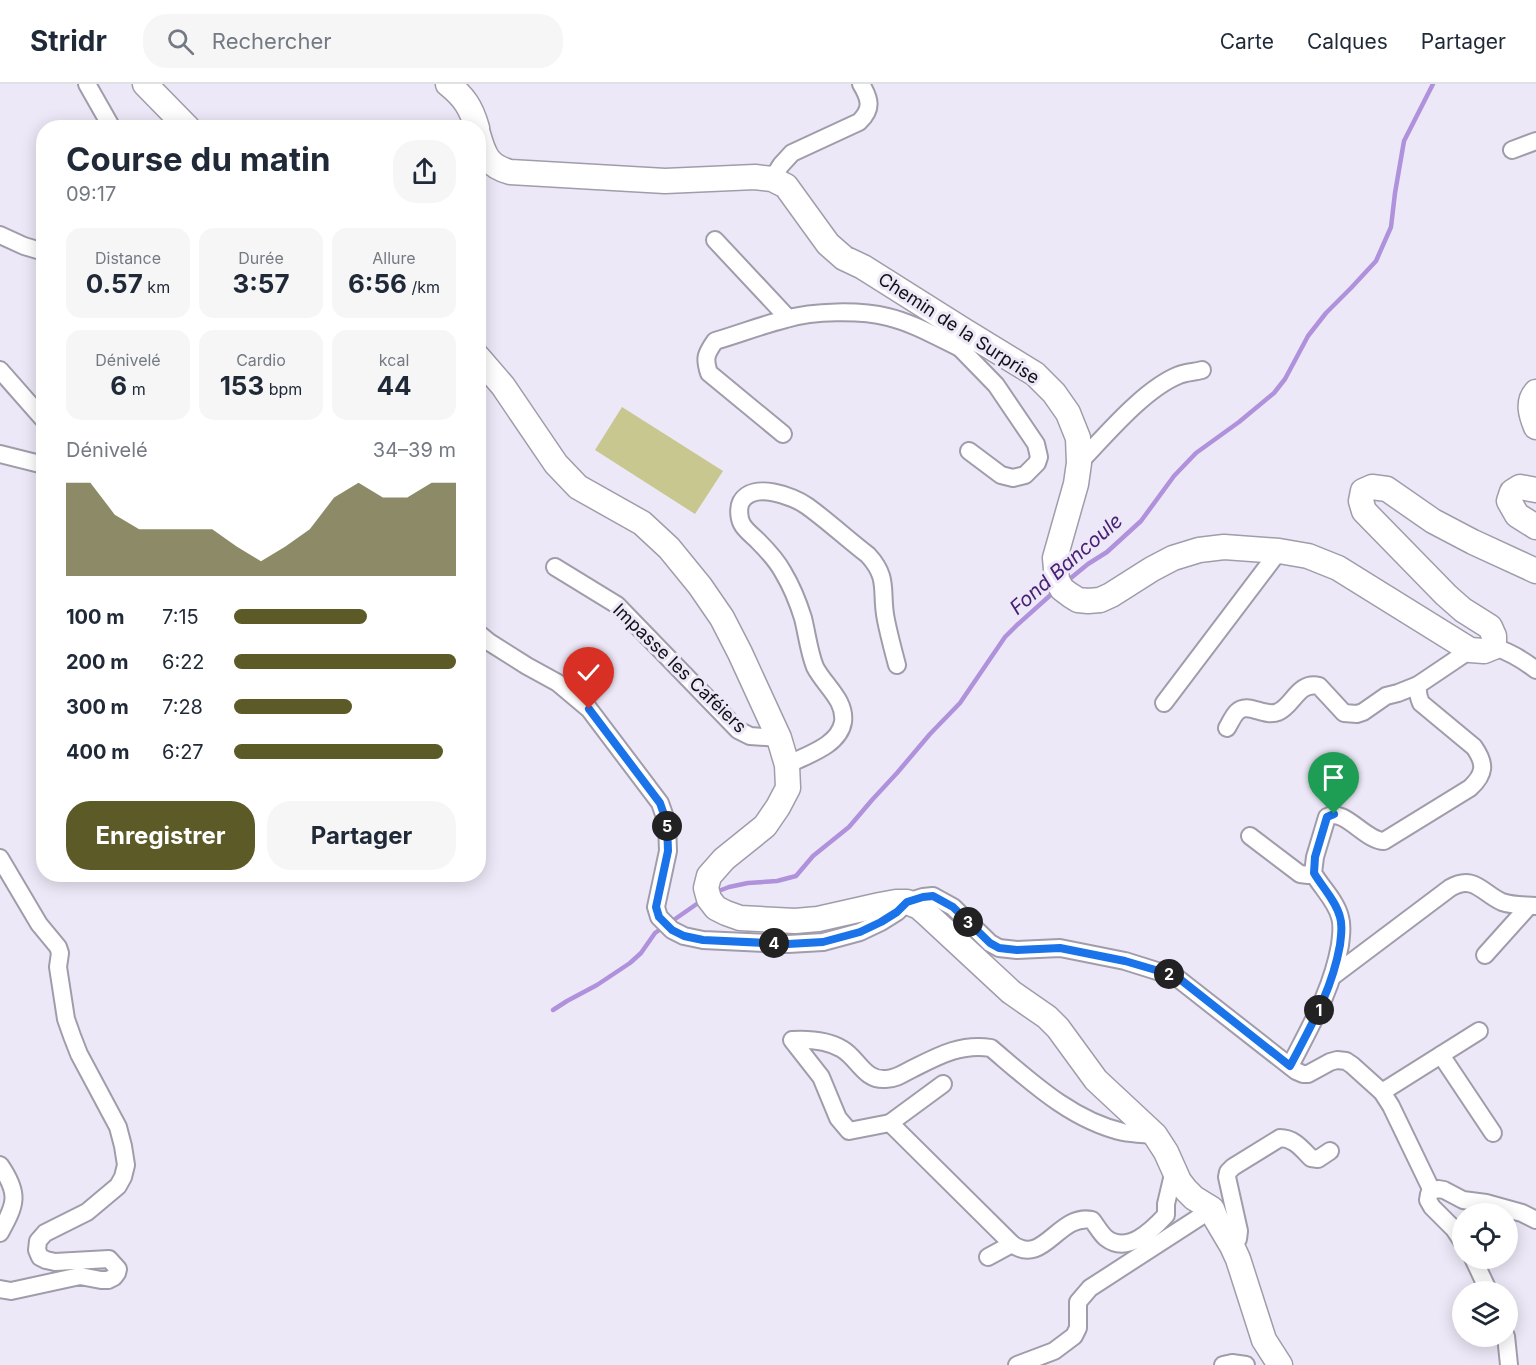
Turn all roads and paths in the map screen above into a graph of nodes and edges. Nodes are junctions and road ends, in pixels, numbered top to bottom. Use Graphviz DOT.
graph roads {
  1 [pos="87,84"];
  2 [pos="145,84"];
  3 [pos="448,84"];
  4 [pos="861,84"];
  5 [pos="107,120"];
  6 [pos="180,120"];
  7 [pos="474,120"];
  8 [pos="1536,141"];
  9 [pos="1512,150"];
  10 [pos="486,156"];
  11 [pos="772,179"];
  12 [pos="0,235"];
  13 [pos="715,240"];
  14 [pos="36,250"];
  15 [pos="788,318"];
  16 [pos="965,341"];
  17 [pos="486,366"];
  18 [pos="0,370"];
  19 [pos="1202,370"];
  20 [pos="1536,392"];
  21 [pos="36,411"];
  22 [pos="1536,427"];
  23 [pos="783,434"];
  24 [pos="969,451"];
  25 [pos="2,453"];
  26 [pos="36,463"];
  27 [pos="1079,463"];
  28 [pos="1536,490"];
  29 [pos="1536,527"];
  30 [pos="1279,551"];
  31 [pos="555,567"];
  32 [pos="1536,571"];
  33 [pos="486,640"];
  34 [pos="1482,648"];
  35 [pos="897,665"];
  36 [pos="1536,670"];
  37 [pos="1418,685"];
  38 [pos="1164,703"];
  39 [pos="1227,728"];
  40 [pos="779,738"];
  41 [pos="787,765"];
  42 [pos="1250,836"];
  43 [pos="0,858"];
  44 [pos="1314,873"];
  45 [pos="907,902"];
  46 [pos="1533,906"];
  47 [pos="1485,955"];
  48 [pos="1333,976"];
  49 [pos="1479,1031"];
  50 [pos="1441,1055"];
  51 [pos="1290,1066"];
  52 [pos="943,1084"];
  53 [pos="1382,1092"];
  54 [pos="890,1123"];
  55 [pos="1493,1133"];
  56 [pos="1155,1135"];
  57 [pos="1330,1151"];
  58 [pos="0,1165"];
  59 [pos="1174,1170"];
  60 [pos="1432,1191"];
  61 [pos="1212,1209"];
  62 [pos="1536,1220"];
  63 [pos="1452,1227"];
  64 [pos="0,1233"];
  65 [pos="1012,1244"];
  66 [pos="1232,1246"];
  67 [pos="988,1257"];
  68 [pos="0,1289"];
  69 [pos="1507,1347"];
  70 [pos="1017,1365"];
  71 [pos="1223,1365"];
  72 [pos="1246,1365"];
  73 [pos="1280,1365"];
  74 [pos="1509,1365"];
  1 -- 5 [label="street"];
  2 -- 6 [label="main road"];
  3 -- 7 [label="main road"];
  4 -- 11 [label="street"];
  8 -- 9 [label="street"];
  10 -- 11 [label="main road"];
  11 -- 16 [label="main road, Chemin de la Surprise"];
  12 -- 14 [label="street"];
  13 -- 15 [label="street"];
  15 -- 16 [label="street"];
  15 -- 23 [label="street"];
  16 -- 24 [label="street"];
  16 -- 27 [label="main road, Chemin de la Surprise"];
  17 -- 40 [label="main road"];
  18 -- 21 [label="street"];
  19 -- 27 [label="street"];
  20 -- 22 [label="main road"];
  25 -- 26 [label="street"];
  27 -- 30 [label="main road, Chemin de la Surprise"];
  28 -- 29 [label="main road"];
  30 -- 34 [label="main road, Chemin de la Surprise"];
  30 -- 38 [label="street"];
  31 -- 40 [label="street, Impasse les Caféiers"];
  32 -- 34 [label="main road"];
  33 -- 45 [label="street"];
  34 -- 36 [label="street"];
  34 -- 37 [label="street"];
  35 -- 41 [label="street"];
  37 -- 39 [label="street"];
  37 -- 44 [label="street"];
  40 -- 41 [label="main road"];
  41 -- 45 [label="main road"];
  42 -- 44 [label="street"];
  43 -- 68 [label="street"];
  44 -- 48 [label="street"];
  45 -- 51 [label="street"];
  45 -- 56 [label="main road"];
  46 -- 47 [label="street"];
  46 -- 48 [label="street"];
  48 -- 51 [label="street"];
  49 -- 50 [label="street"];
  50 -- 53 [label="street"];
  50 -- 55 [label="street"];
  51 -- 53 [label="street"];
  52 -- 54 [label="street"];
  53 -- 60 [label="street"];
  54 -- 56 [label="street"];
  54 -- 65 [label="street"];
  56 -- 59 [label="main road"];
  57 -- 66 [label="street"];
  58 -- 64 [label="street"];
  59 -- 61 [label="main road"];
  59 -- 65 [label="street"];
  60 -- 62 [label="street"];
  60 -- 63 [label="street"];
  61 -- 66 [label="main road"];
  61 -- 70 [label="street"];
  65 -- 67 [label="street"];
  66 -- 73 [label="main road"];
  69 -- 74 [label="street"];
  71 -- 72 [label="street"];
}
